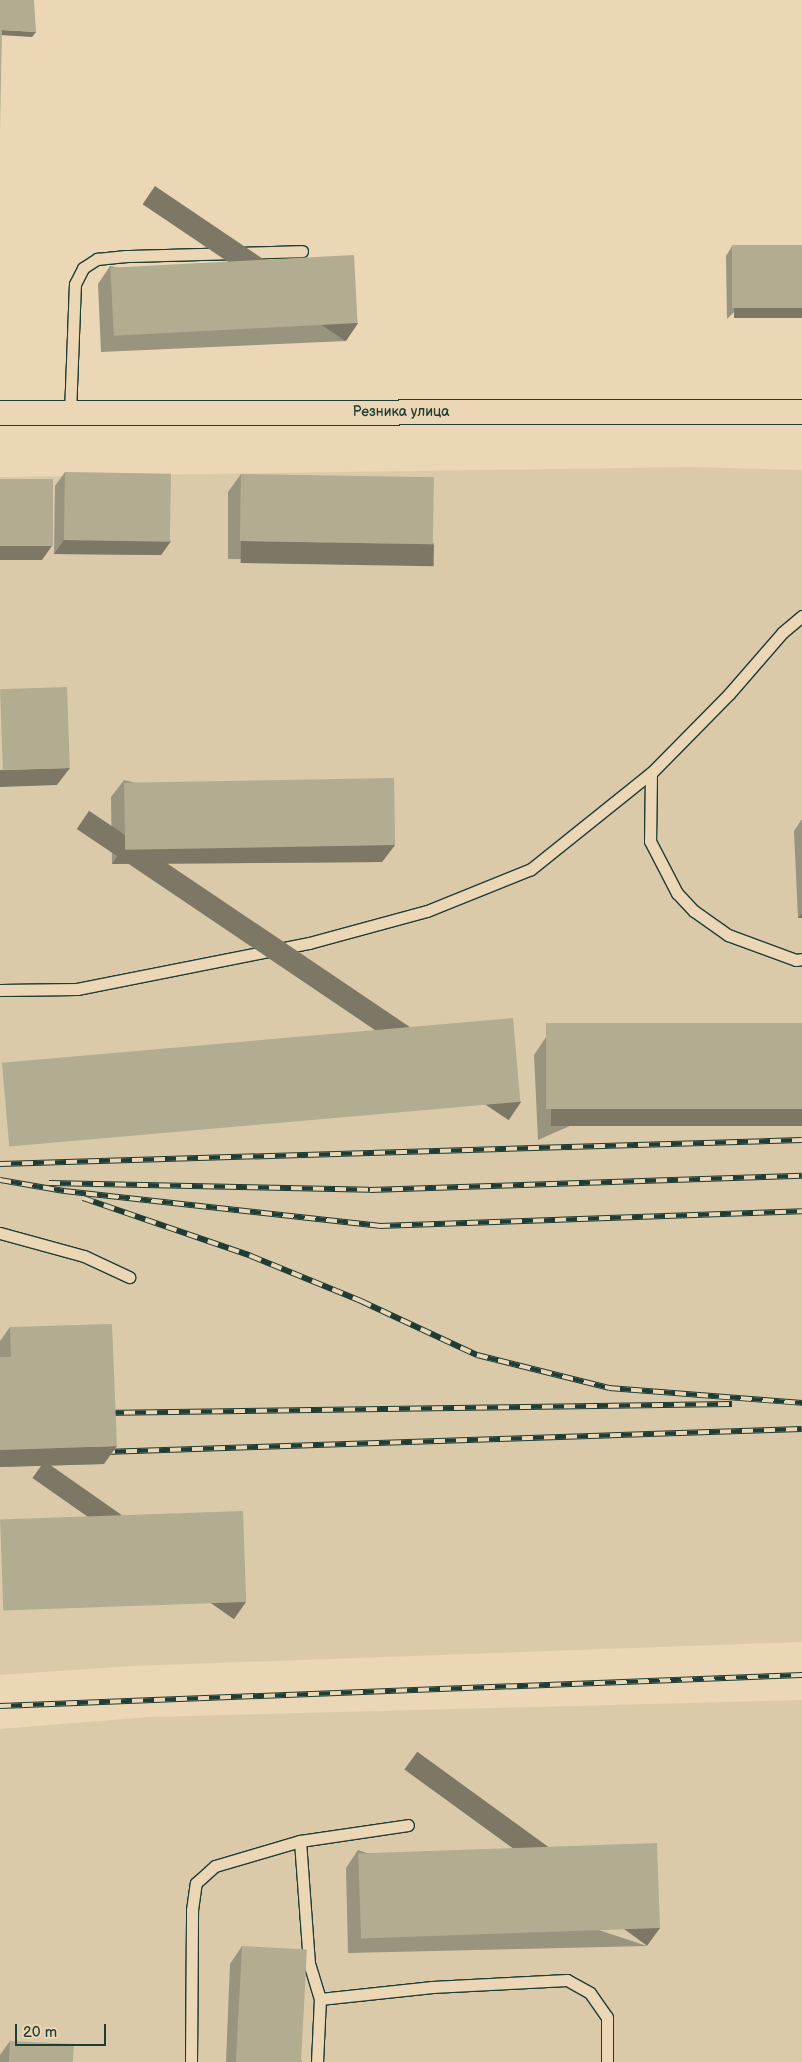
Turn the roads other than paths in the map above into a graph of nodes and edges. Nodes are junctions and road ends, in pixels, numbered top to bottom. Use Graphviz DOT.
graph roads {
  1 [pos="302,251"];
  2 [pos="802,412"];
  3 [pos="0,413"];
  4 [pos="70,413"];
  5 [pos="802,616"];
  6 [pos="651,773"];
  7 [pos="802,959"];
  8 [pos="0,990"];
  9 [pos="0,1233"];
  10 [pos="129,1277"];
  11 [pos="408,1825"];
  12 [pos="300,1841"];
  13 [pos="320,1999"];
  14 [pos="191,2062"];
  15 [pos="317,2062"];
  16 [pos="607,2062"];
  1 -- 4 [label="lane"];
  2 -- 4 [label="street, Резника улица"];
  3 -- 4 [label="street, Резника улица"];
  5 -- 6 [label="lane"];
  6 -- 7 [label="lane"];
  6 -- 8 [label="lane"];
  9 -- 10 [label="lane"];
  11 -- 12 [label="lane"];
  12 -- 13 [label="lane"];
  12 -- 14 [label="lane"];
  13 -- 15 [label="lane"];
  13 -- 16 [label="lane"];
}
